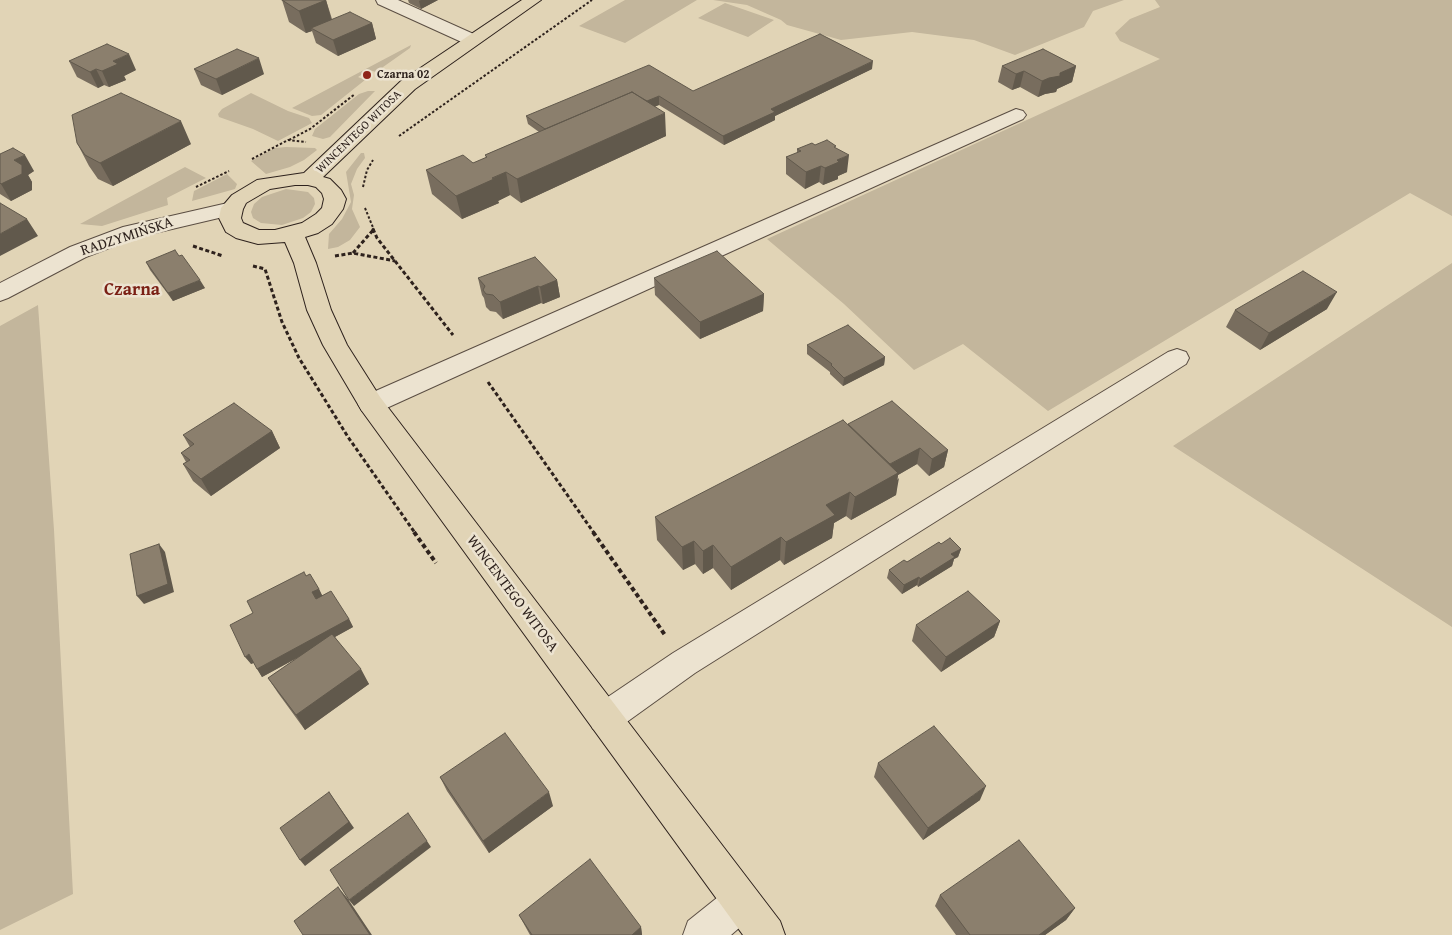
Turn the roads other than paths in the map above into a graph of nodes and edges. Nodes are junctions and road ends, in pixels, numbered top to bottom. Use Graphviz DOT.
graph roads {
  1 [pos="384,0"];
  2 [pos="533,0"];
  3 [pos="472,40"];
  4 [pos="1016,115"];
  5 [pos="310,179"];
  6 [pos="232,208"];
  7 [pos="293,234"];
  8 [pos="0,293"];
  9 [pos="1177,358"];
  10 [pos="371,404"];
  11 [pos="605,718"];
  12 [pos="741,902"];
  13 [pos="702,935"];
  14 [pos="766,935"];
  1 -- 3 [label="street"];
  2 -- 3 [label="main road, WINCENTEGO WITOSA"];
  3 -- 5 [label="main road, WINCENTEGO WITOSA"];
  4 -- 10 [label="street"];
  5 -- 6 [label="main road"];
  5 -- 7 [label="main road"];
  6 -- 7 [label="main road"];
  6 -- 8 [label="street, RADZYMIŃSKA"];
  7 -- 10 [label="main road, WINCENTEGO WITOSA"];
  9 -- 11 [label="street"];
  10 -- 11 [label="main road, WINCENTEGO WITOSA"];
  11 -- 12 [label="main road, WINCENTEGO WITOSA"];
  12 -- 13 [label="street"];
  12 -- 14 [label="main road, WINCENTEGO WITOSA"];
}
